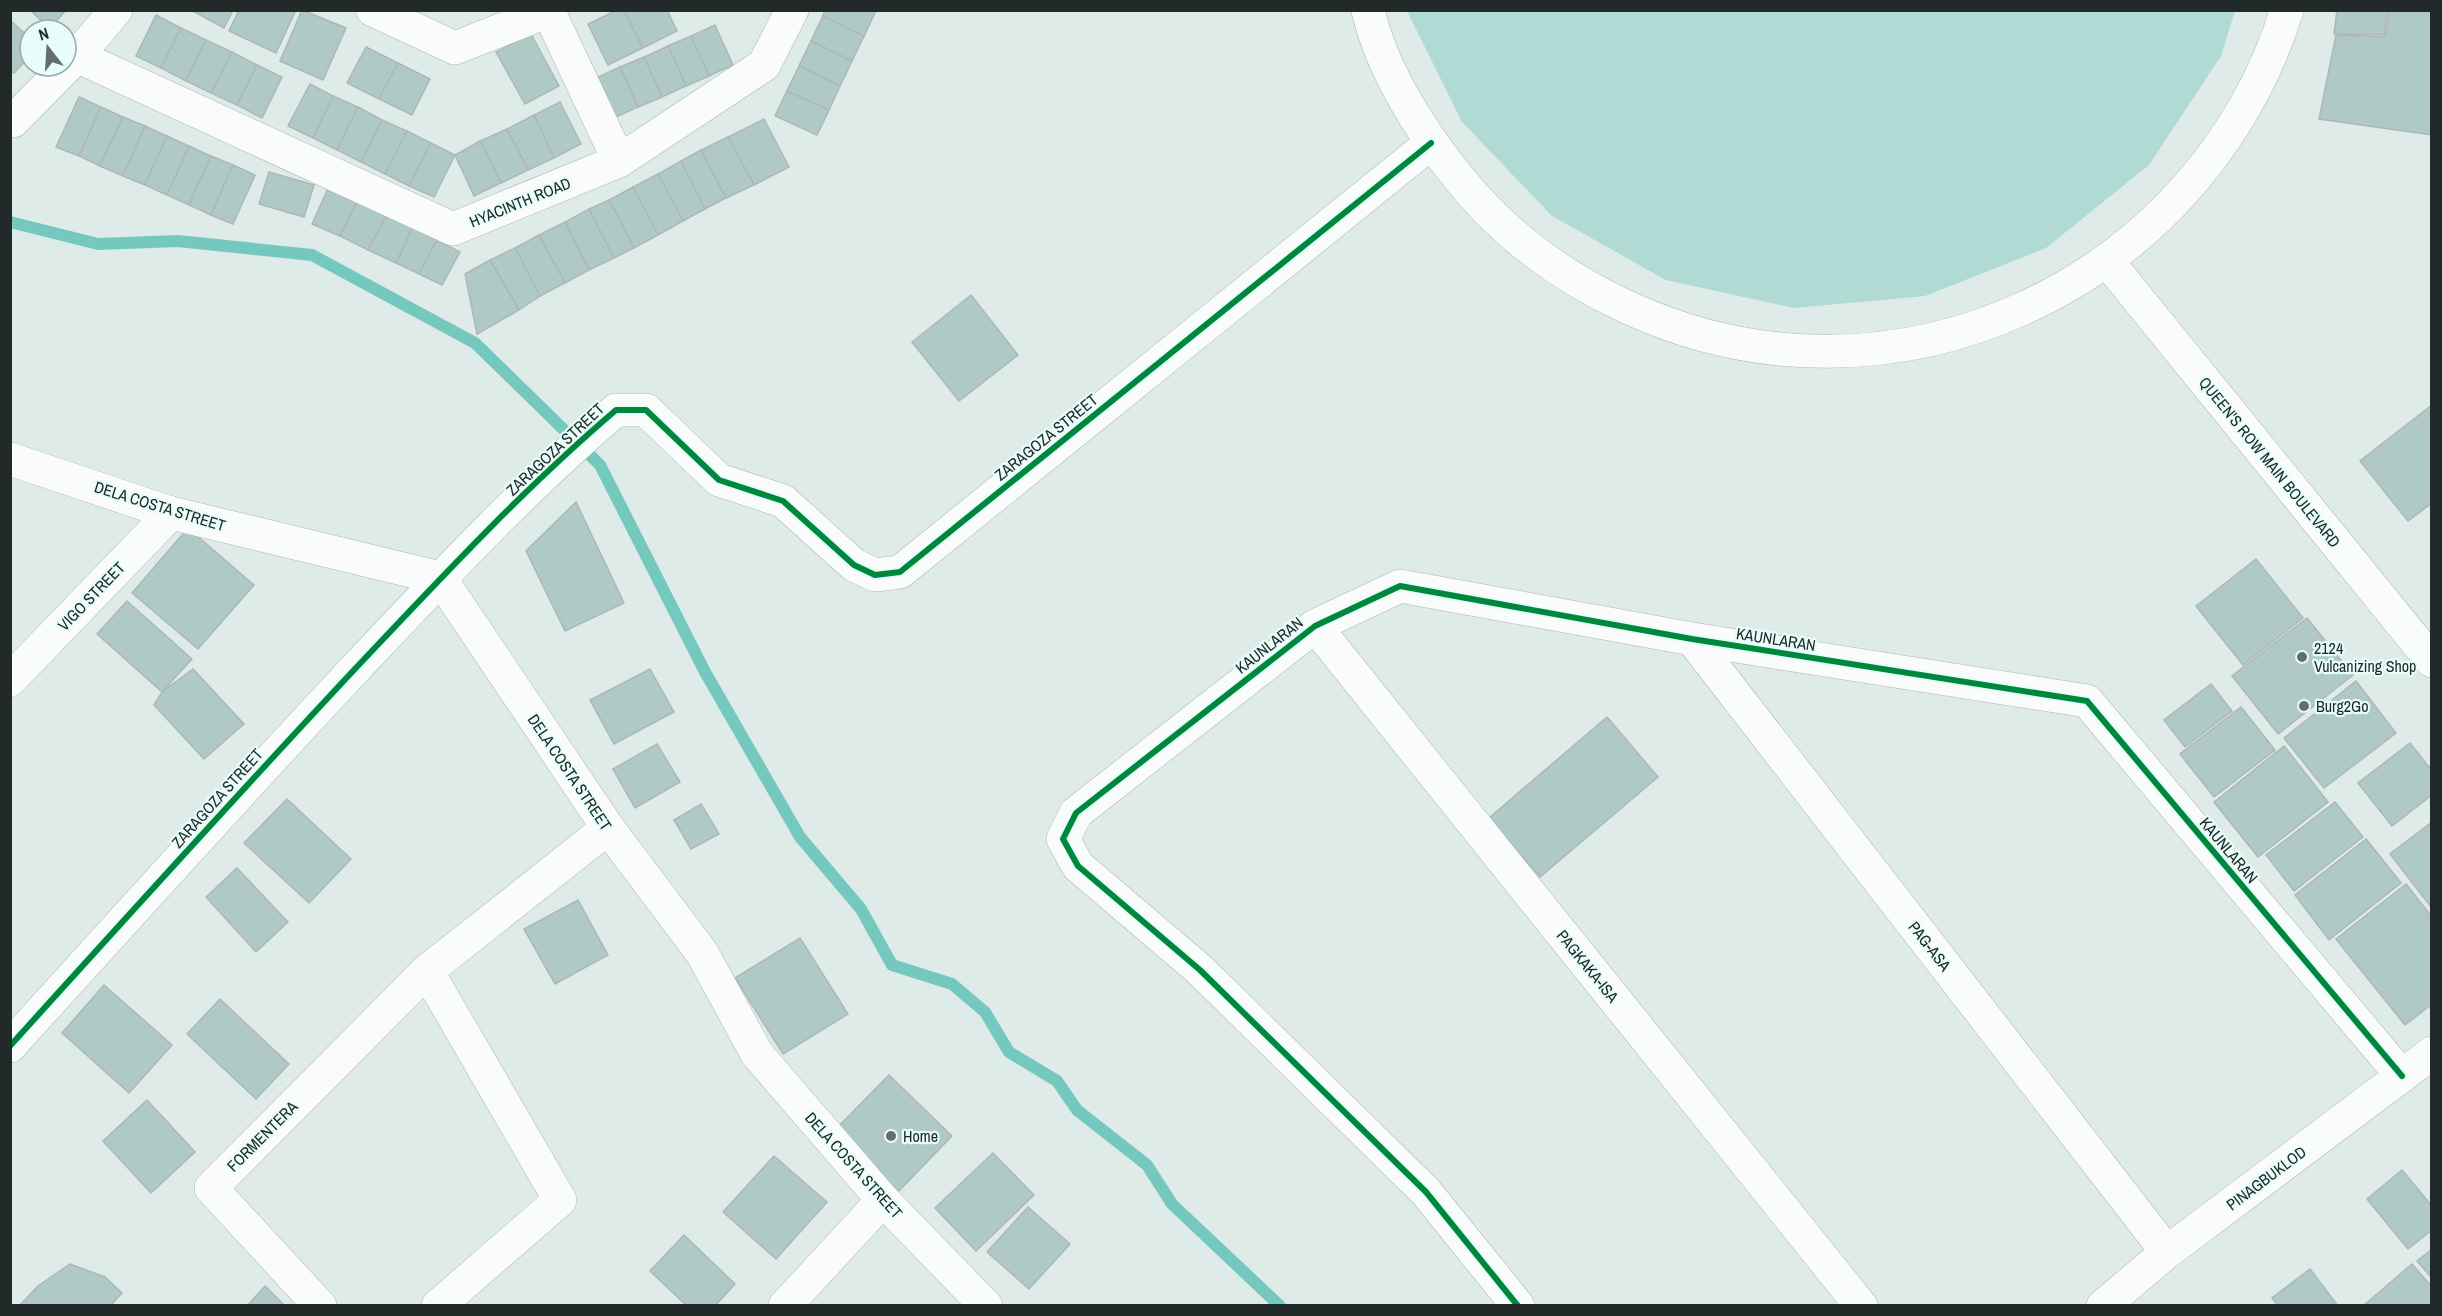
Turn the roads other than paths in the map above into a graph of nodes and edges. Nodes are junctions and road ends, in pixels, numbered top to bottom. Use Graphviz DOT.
graph roads {
  1 [pos="116,10"];
  2 [pos="373,10"];
  3 [pos="792,10"];
  4 [pos="1368,10"];
  5 [pos="2287,10"];
  6 [pos="549,11"];
  7 [pos="78,55"];
  8 [pos="78,56"];
  9 [pos="55,78"];
  10 [pos="10,119"];
  11 [pos="1431,143"];
  12 [pos="619,161"];
  13 [pos="2108,262"];
  14 [pos="10,459"];
  15 [pos="171,513"];
  16 [pos="440,578"];
  17 [pos="1315,626"];
  18 [pos="1692,639"];
  19 [pos="2432,661"];
  20 [pos="10,680"];
  21 [pos="608,828"];
  22 [pos="427,970"];
  23 [pos="10,1046"];
  24 [pos="2432,1053"];
  25 [pos="2402,1076"];
  26 [pos="883,1200"];
  27 [pos="2167,1252"];
  28 [pos="320,1305"];
  29 [pos="438,1305"];
  30 [pos="785,1305"];
  31 [pos="986,1305"];
  32 [pos="1518,1305"];
  33 [pos="1861,1305"];
  34 [pos="2103,1305"];
  1 -- 7 [label="street"];
  2 -- 6 [label="street"];
  3 -- 12 [label="street, HYACINTH ROAD"];
  4 -- 11 [label="street"];
  5 -- 13 [label="street"];
  6 -- 12 [label="street"];
  8 -- 12 [label="street, HYACINTH ROAD"];
  9 -- 10 [label="street"];
  11 -- 13 [label="street"];
  11 -- 16 [label="street, ZARAGOZA STREET"];
  13 -- 19 [label="street, QUEEN'S ROW MAIN BOULEVARD"];
  14 -- 15 [label="street, DELA COSTA STREET"];
  15 -- 16 [label="street, DELA COSTA STREET"];
  15 -- 20 [label="street, VIGO STREET"];
  16 -- 21 [label="street, DELA COSTA STREET"];
  16 -- 23 [label="street, ZARAGOZA STREET"];
  17 -- 18 [label="street, KAUNLARAN"];
  17 -- 32 [label="street, KAUNLARAN"];
  17 -- 33 [label="street, PAGKAKA-ISA"];
  18 -- 25 [label="street, KAUNLARAN"];
  18 -- 27 [label="street, PAG-ASA"];
  21 -- 22 [label="street, FORMENTERA"];
  21 -- 26 [label="street, DELA COSTA STREET"];
  22 -- 28 [label="street, FORMENTERA"];
  22 -- 29 [label="street"];
  24 -- 25 [label="street, PINAGBUKLOD"];
  25 -- 27 [label="street, PINAGBUKLOD"];
  26 -- 30 [label="street"];
  26 -- 31 [label="street, DELA COSTA STREET"];
  27 -- 34 [label="street, PINAGBUKLOD"];
}
